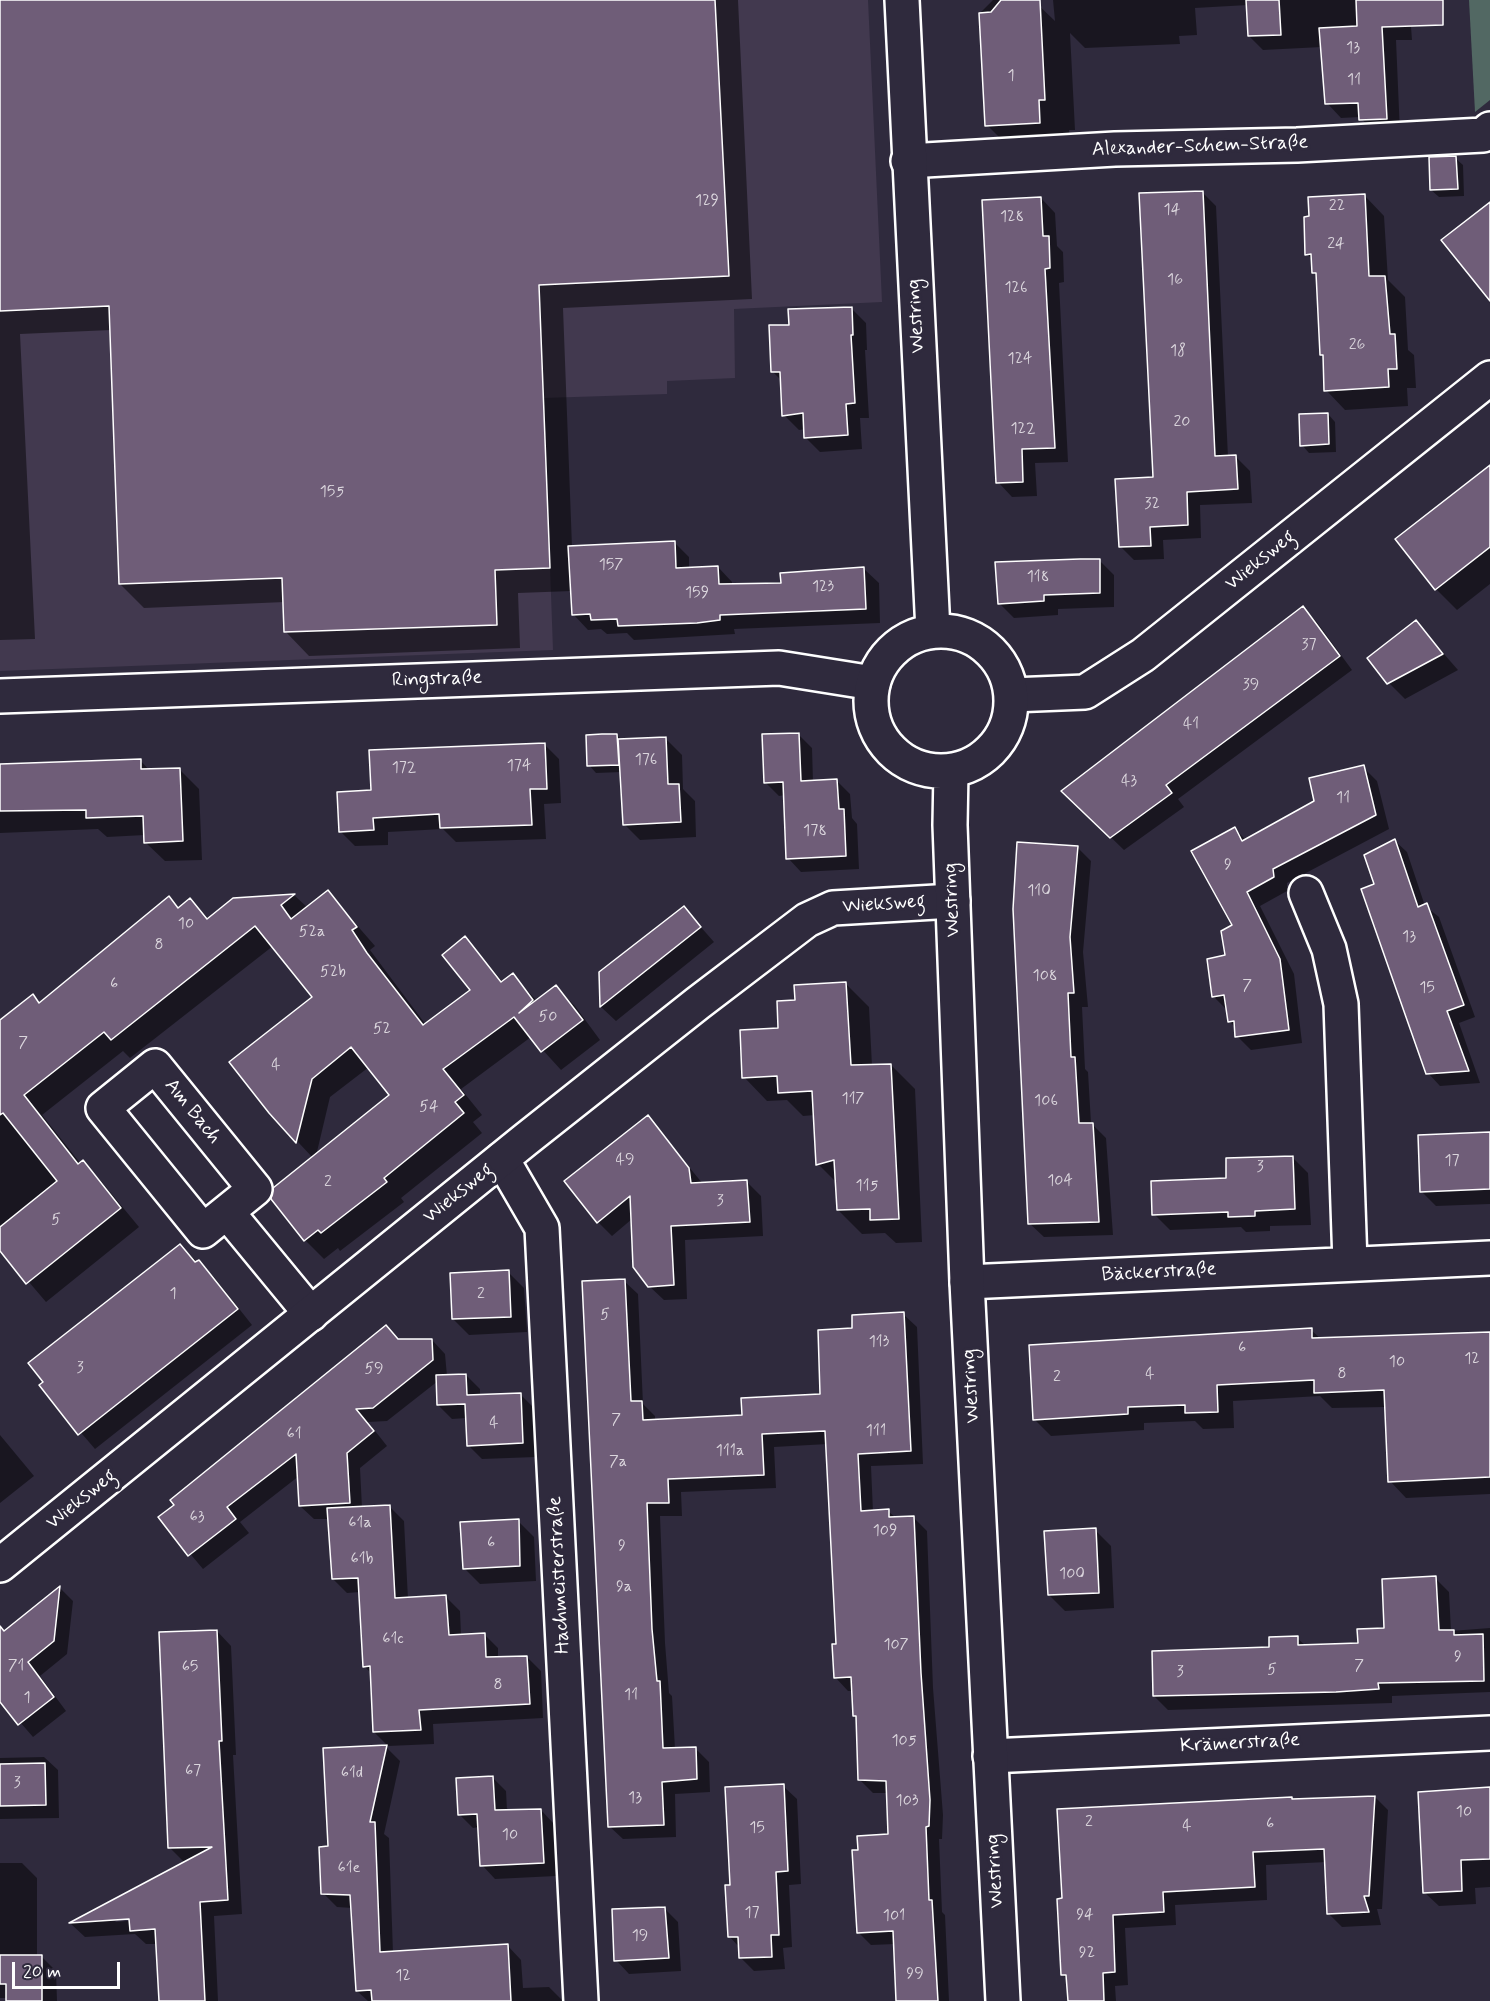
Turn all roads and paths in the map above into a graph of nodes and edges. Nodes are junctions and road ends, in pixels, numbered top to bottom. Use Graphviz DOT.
graph roads {
  1 [pos="902,0"];
  2 [pos="1490,129"];
  3 [pos="908,161"];
  4 [pos="1490,378"];
  5 [pos="933,631"];
  6 [pos="873,683"];
  7 [pos="1012,695"];
  8 [pos="0,696"];
  9 [pos="951,771"];
  10 [pos="1306,893"];
  11 [pos="952,901"];
  12 [pos="502,1159"];
  13 [pos="227,1212"];
  14 [pos="1490,1258"];
  15 [pos="1350,1263"];
  16 [pos="967,1282"];
  17 [pos="311,1314"];
  18 [pos="0,1565"];
  19 [pos="1490,1733"];
  20 [pos="990,1756"];
  21 [pos="582,2001"];
  22 [pos="1003,2001"];
  1 -- 3 [label="street, Westring"];
  2 -- 3 [label="street, Alexander-Schem-Straße"];
  3 -- 5 [label="street, Westring"];
  4 -- 7 [label="street, Wieksweg"];
  5 -- 6 [label="street"];
  5 -- 7 [label="street"];
  6 -- 8 [label="street, Ringstraße"];
  6 -- 9 [label="street"];
  7 -- 9 [label="street"];
  9 -- 11 [label="street, Westring"];
  10 -- 15 [label="street"];
  11 -- 12 [label="street, Wieksweg"];
  11 -- 16 [label="street, Westring"];
  12 -- 17 [label="street, Wieksweg"];
  12 -- 21 [label="street, Hachmeisterstraße"];
  13 -- 13 [label="street, Am Bach"];
  13 -- 17 [label="street"];
  14 -- 15 [label="street, Bäckerstraße"];
  15 -- 16 [label="street, Bäckerstraße"];
  16 -- 20 [label="street, Westring"];
  17 -- 18 [label="street, Wieksweg"];
  19 -- 20 [label="street, Krämerstraße"];
  20 -- 22 [label="street, Westring"];
}
